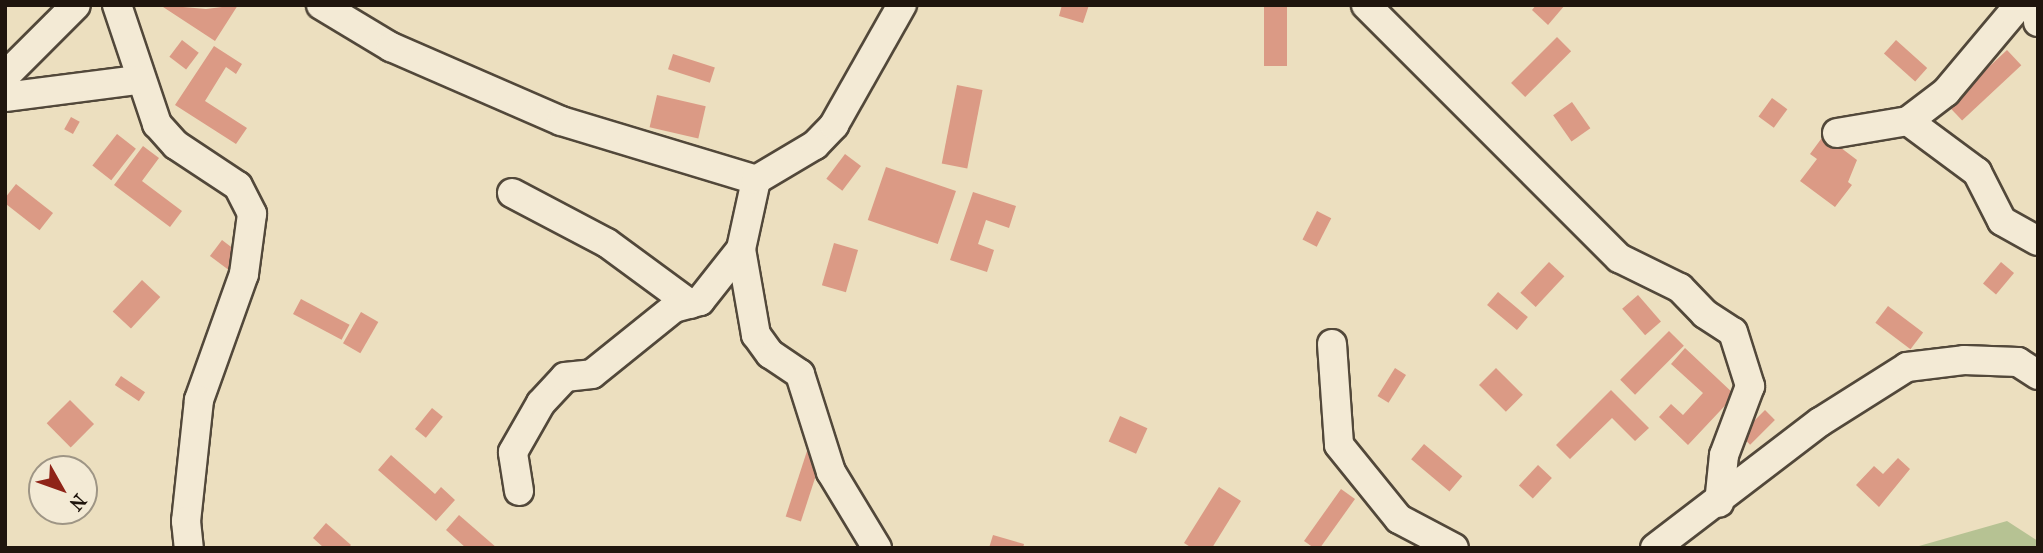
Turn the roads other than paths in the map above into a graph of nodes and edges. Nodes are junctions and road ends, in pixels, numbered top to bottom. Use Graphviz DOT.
graph roads {
  1 [pos="76,5"];
  2 [pos="117,5"];
  3 [pos="321,5"];
  4 [pos="902,5"];
  5 [pos="1366,5"];
  6 [pos="2019,5"];
  7 [pos="2038,10"];
  8 [pos="2038,22"];
  9 [pos="5,76"];
  10 [pos="138,80"];
  11 [pos="5,97"];
  12 [pos="1908,121"];
  13 [pos="1837,133"];
  14 [pos="756,180"];
  15 [pos="512,193"];
  16 [pos="2038,241"];
  17 [pos="741,249"];
  18 [pos="690,304"];
  19 [pos="1332,344"];
  20 [pos="2038,376"];
  21 [pos="519,491"];
  22 [pos="1719,503"];
  23 [pos="189,548"];
  24 [pos="877,548"];
  25 [pos="1454,548"];
  26 [pos="1655,548"];
  1 -- 9 [label="street"];
  2 -- 10 [label="street"];
  3 -- 14 [label="street"];
  4 -- 14 [label="street"];
  5 -- 22 [label="street"];
  6 -- 12 [label="street"];
  7 -- 8 [label="street"];
  10 -- 11 [label="street"];
  10 -- 23 [label="street"];
  12 -- 13 [label="street"];
  12 -- 16 [label="street"];
  14 -- 17 [label="street"];
  15 -- 18 [label="street"];
  17 -- 18 [label="street"];
  17 -- 24 [label="street"];
  18 -- 21 [label="street"];
  19 -- 25 [label="street"];
  20 -- 22 [label="street"];
  22 -- 26 [label="street"];
}
